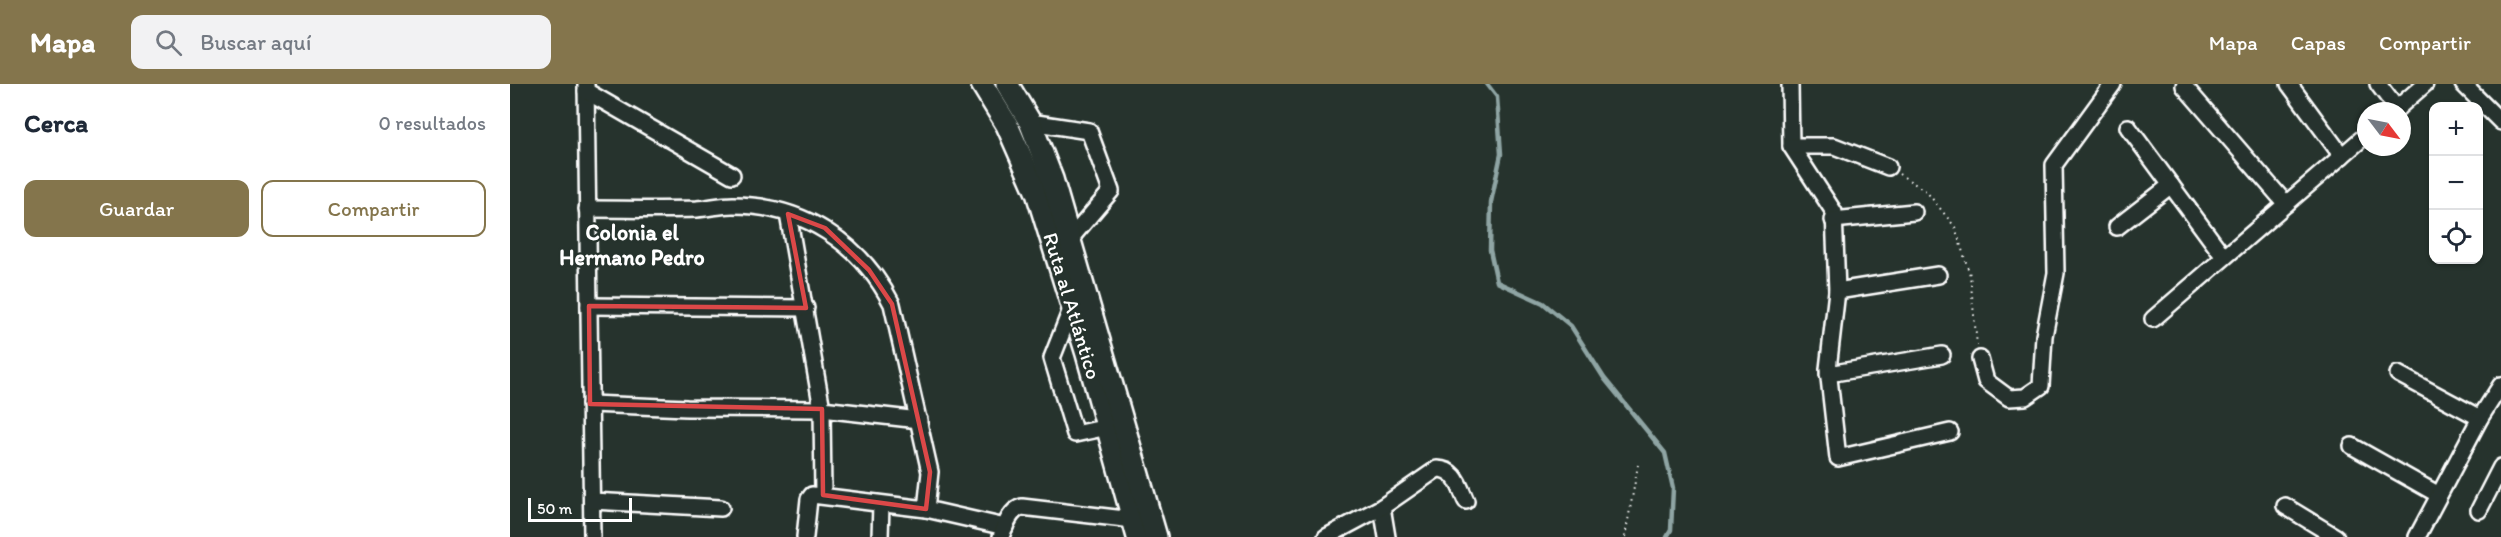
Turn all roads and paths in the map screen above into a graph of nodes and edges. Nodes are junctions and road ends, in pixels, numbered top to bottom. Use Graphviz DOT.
graph roads {
  1 [pos="982,84"];
  2 [pos="1007,84"];
  3 [pos="1790,84"];
  4 [pos="2113,84"];
  5 [pos="2289,84"];
  6 [pos="2378,84"];
  7 [pos="2425,84"];
  8 [pos="2463,84"];
  9 [pos="2184,86"];
  10 [pos="586,88"];
  11 [pos="2390,102"];
  12 [pos="2404,102"];
  13 [pos="1029,122"];
  14 [pos="2501,122"];
  15 [pos="2128,127"];
  16 [pos="2357,143"];
  17 [pos="1791,146"];
  18 [pos="2342,156"];
  19 [pos="1888,167"];
  20 [pos="732,175"];
  21 [pos="2171,185"];
  22 [pos="2286,204"];
  23 [pos="587,209"];
  24 [pos="1914,212"];
  25 [pos="788,214"];
  26 [pos="1833,220"];
  27 [pos="2117,227"];
  28 [pos="1071,238"];
  29 [pos="2224,257"];
  30 [pos="1938,275"];
  31 [pos="1837,291"];
  32 [pos="589,306"];
  33 [pos="1072,307"];
  34 [pos="806,308"];
  35 [pos="2153,319"];
  36 [pos="1942,355"];
  37 [pos="1980,359"];
  38 [pos="1828,374"];
  39 [pos="2398,374"];
  40 [pos="2501,385"];
  41 [pos="590,404"];
  42 [pos="822,408"];
  43 [pos="2480,418"];
  44 [pos="919,420"];
  45 [pos="1108,427"];
  46 [pos="1950,432"];
  47 [pos="2352,446"];
  48 [pos="1638,465"];
  49 [pos="2501,468"];
  50 [pos="823,495"];
  51 [pos="2439,495"];
  52 [pos="592,501"];
  53 [pos="1466,501"];
  54 [pos="881,504"];
  55 [pos="2285,506"];
  56 [pos="1382,507"];
  57 [pos="721,508"];
  58 [pos="926,509"];
  59 [pos="2479,510"];
  60 [pos="1136,529"];
  61 [pos="1003,532"];
  62 [pos="592,537"];
  63 [pos="805,537"];
  64 [pos="880,537"];
  65 [pos="1156,537"];
  66 [pos="1326,537"];
  67 [pos="1388,537"];
  68 [pos="1625,537"];
  69 [pos="2336,537"];
  70 [pos="2418,537"];
  1 -- 33 [label="highway, Ruta al Atlántico"];
  2 -- 13 [label="highway, Ruta al Atlántico"];
  3 -- 17 [label="street"];
  4 -- 37 [label="street"];
  5 -- 18 [label="street"];
  6 -- 11 [label="street"];
  7 -- 12 [label="street"];
  8 -- 14 [label="street"];
  9 -- 22 [label="street"];
  10 -- 20 [label="street"];
  10 -- 23 [label="street"];
  13 -- 28 [label="highway, Ruta al Atlántico"];
  13 -- 28 [label="street"];
  15 -- 21 [label="street"];
  16 -- 18 [label="street"];
  17 -- 19 [label="street"];
  17 -- 26 [label="street"];
  18 -- 22 [label="street"];
  19 -- 37 [label="path"];
  21 -- 27 [label="street"];
  21 -- 29 [label="street"];
  22 -- 29 [label="street"];
  23 -- 25 [label="street"];
  23 -- 32 [label="street"];
  24 -- 26 [label="street"];
  25 -- 34 [label="street"];
  25 -- 44 [label="street"];
  26 -- 31 [label="street"];
  28 -- 65 [label="highway, Ruta al Atlántico"];
  29 -- 35 [label="street"];
  30 -- 31 [label="street"];
  31 -- 38 [label="street"];
  32 -- 34 [label="street"];
  32 -- 41 [label="street"];
  33 -- 45 [label="highway, Ruta al Atlántico"];
  33 -- 45 [label="street"];
  34 -- 42 [label="street"];
  36 -- 38 [label="street"];
  38 -- 46 [label="street"];
  39 -- 43 [label="street"];
  40 -- 43 [label="street"];
  41 -- 42 [label="street"];
  41 -- 52 [label="street"];
  42 -- 44 [label="street"];
  42 -- 50 [label="street"];
  43 -- 51 [label="street"];
  44 -- 58 [label="street"];
  45 -- 60 [label="highway, Ruta al Atlántico"];
  47 -- 51 [label="street"];
  48 -- 68 [label="path"];
  49 -- 59 [label="street"];
  50 -- 54 [label="street"];
  50 -- 63 [label="street"];
  51 -- 70 [label="street"];
  52 -- 57 [label="street"];
  52 -- 62 [label="street"];
  53 -- 56 [label="street"];
  54 -- 58 [label="street"];
  54 -- 64 [label="street"];
  55 -- 69 [label="street"];
  56 -- 66 [label="street"];
  56 -- 67 [label="street"];
  58 -- 61 [label="street"];
  60 -- 61 [label="street"];
}
